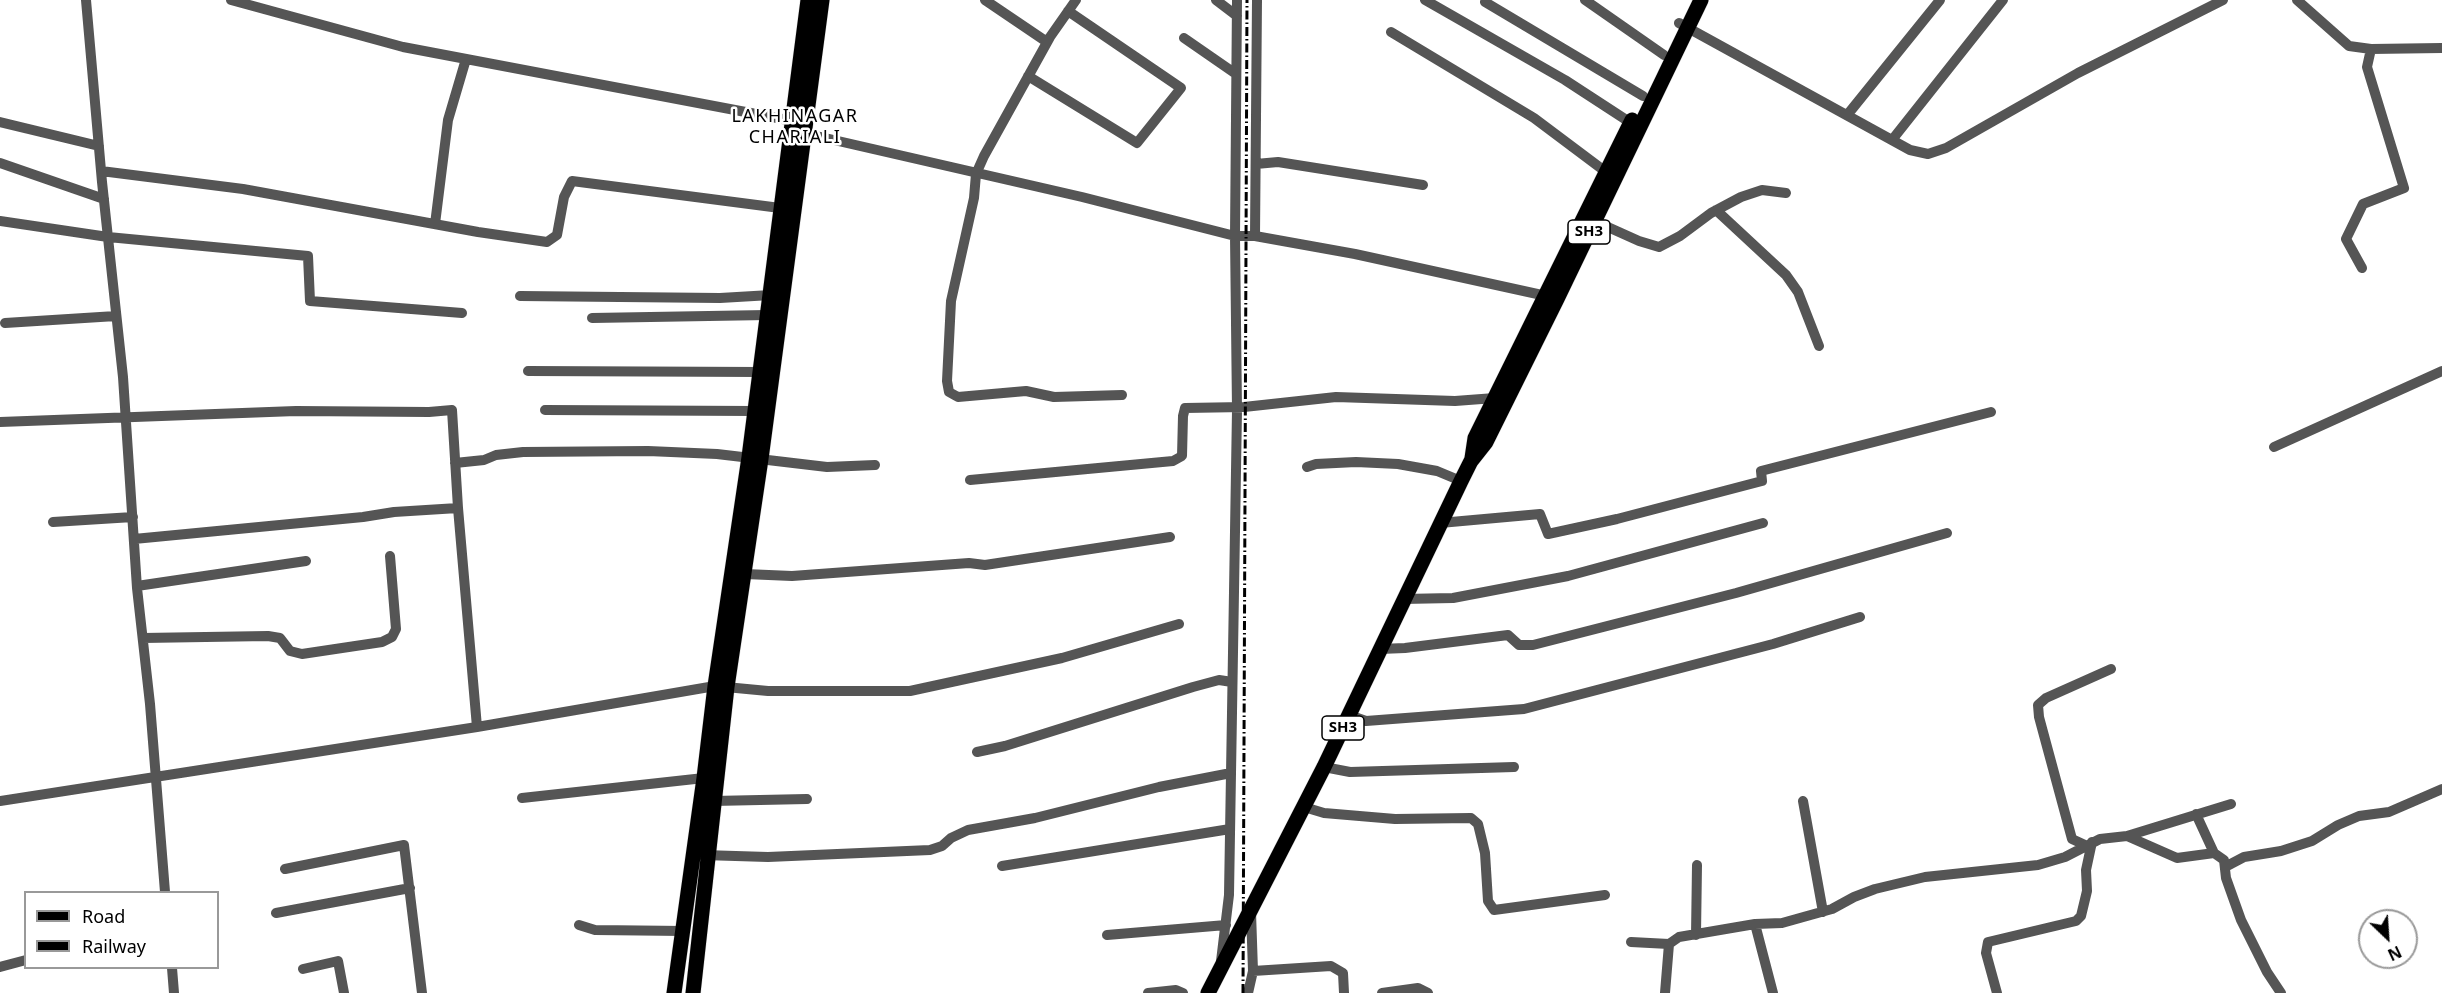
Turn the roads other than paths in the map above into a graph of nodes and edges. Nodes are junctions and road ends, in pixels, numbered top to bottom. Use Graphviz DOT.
graph roads {
  1 [pos="86,0"];
  2 [pos="231,0"];
  3 [pos="808,0"];
  4 [pos="822,0"];
  5 [pos="985,0"];
  6 [pos="1076,0"];
  7 [pos="1216,0"];
  8 [pos="1237,0"];
  9 [pos="1257,0"];
  10 [pos="1425,0"];
  11 [pos="1585,0"];
  12 [pos="1690,0"];
  13 [pos="1701,0"];
  14 [pos="1940,0"];
  15 [pos="2003,0"];
  16 [pos="2223,0"];
  17 [pos="2299,1"];
  18 [pos="1485,2"];
  19 [pos="1068,11"];
  20 [pos="1237,16"];
  21 [pos="1684,25"];
  22 [pos="1391,33"];
  23 [pos="1184,38"];
  24 [pos="1047,42"];
  25 [pos="2442,48"];
  26 [pos="2371,49"];
  27 [pos="1664,55"];
  28 [pos="466,59"];
  29 [pos="1236,74"];
  30 [pos="1028,76"];
  31 [pos="1643,96"];
  32 [pos="1848,114"];
  33 [pos="0,122"];
  34 [pos="1630,123"];
  35 [pos="796,128"];
  36 [pos="1892,140"];
  37 [pos="99,146"];
  38 [pos="0,163"];
  39 [pos="1256,164"];
  40 [pos="101,171"];
  41 [pos="1606,172"];
  42 [pos="976,174"];
  43 [pos="1423,185"];
  44 [pos="1786,193"];
  45 [pos="104,199"];
  46 [pos="780,208"];
  47 [pos="1716,210"];
  48 [pos="1589,219"];
  49 [pos="0,221"];
  50 [pos="435,224"];
  51 [pos="1235,236"];
  52 [pos="1255,236"];
  53 [pos="108,237"];
  54 [pos="2362,268"];
  55 [pos="771,295"];
  56 [pos="520,296"];
  57 [pos="1552,297"];
  58 [pos="462,313"];
  59 [pos="767,315"];
  60 [pos="116,316"];
  61 [pos="592,318"];
  62 [pos="5,323"];
  63 [pos="1819,346"];
  64 [pos="528,371"];
  65 [pos="2442,371"];
  66 [pos="760,372"];
  67 [pos="1122,395"];
  68 [pos="1495,398"];
  69 [pos="1237,407"];
  70 [pos="545,410"];
  71 [pos="754,411"];
  72 [pos="1991,412"];
  73 [pos="126,418"];
  74 [pos="0,422"];
  75 [pos="2274,447"];
  76 [pos="755,458"];
  77 [pos="1471,461"];
  78 [pos="454,463"];
  79 [pos="875,465"];
  80 [pos="1307,467"];
  81 [pos="970,480"];
  82 [pos="1461,481"];
  83 [pos="458,508"];
  84 [pos="133,517"];
  85 [pos="53,522"];
  86 [pos="1440,523"];
  87 [pos="1763,523"];
  88 [pos="1947,533"];
  89 [pos="1170,537"];
  90 [pos="134,539"];
  91 [pos="390,556"];
  92 [pos="306,561"];
  93 [pos="746,574"];
  94 [pos="137,586"];
  95 [pos="1403,599"];
  96 [pos="1860,616"];
  97 [pos="1179,624"];
  98 [pos="142,638"];
  99 [pos="1380,649"];
  100 [pos="2111,669"];
  101 [pos="1233,682"];
  102 [pos="721,687"];
  103 [pos="1349,715"];
  104 [pos="477,728"];
  105 [pos="977,752"];
  106 [pos="1324,767"];
  107 [pos="1514,767"];
  108 [pos="1231,773"];
  109 [pos="155,777"];
  110 [pos="704,778"];
  111 [pos="2442,789"];
  112 [pos="522,798"];
  113 [pos="807,799"];
  114 [pos="0,801"];
  115 [pos="713,801"];
  116 [pos="1803,801"];
  117 [pos="2230,804"];
  118 [pos="1304,807"];
  119 [pos="2196,814"];
  120 [pos="1230,829"];
  121 [pos="2127,836"];
  122 [pos="2088,844"];
  123 [pos="2214,853"];
  124 [pos="702,854"];
  125 [pos="1697,865"];
  126 [pos="1002,866"];
  127 [pos="2225,867"];
  128 [pos="285,869"];
  129 [pos="410,888"];
  130 [pos="165,891"];
  131 [pos="1605,895"];
  132 [pos="1251,912"];
  133 [pos="1823,912"];
  134 [pos="276,913"];
  135 [pos="1755,924"];
  136 [pos="579,925"];
  137 [pos="1226,925"];
  138 [pos="684,931"];
  139 [pos="1107,935"];
  140 [pos="1696,935"];
  141 [pos="1631,942"];
  142 [pos="1669,944"];
  143 [pos="24,961"];
  144 [pos="0,967"];
  145 [pos="172,969"];
  146 [pos="303,969"];
  147 [pos="1220,970"];
  148 [pos="1253,971"];
  149 [pos="174,993"];
  150 [pos="344,993"];
  151 [pos="422,993"];
  152 [pos="675,993"];
  153 [pos="693,993"];
  154 [pos="1148,993"];
  155 [pos="1183,993"];
  156 [pos="1209,993"];
  157 [pos="1248,993"];
  158 [pos="1344,993"];
  159 [pos="1382,993"];
  160 [pos="1428,993"];
  161 [pos="1665,993"];
  162 [pos="1773,993"];
  163 [pos="1997,993"];
  164 [pos="2281,993"];
  1 -- 37 [label="street"];
  2 -- 28 [label="street"];
  3 -- 35 [label="main road"];
  4 -- 35 [label="main road"];
  5 -- 24 [label="street"];
  6 -- 19 [label="street"];
  7 -- 20 [label="street"];
  8 -- 20 [label="street"];
  9 -- 39 [label="street"];
  10 -- 34 [label="street"];
  11 -- 27 [label="street"];
  12 -- 21 [label="main road, SH3"];
  13 -- 21 [label="main road, SH3"];
  14 -- 32 [label="street"];
  15 -- 36 [label="street"];
  16 -- 36 [label="street"];
  17 -- 26 [label="street"];
  18 -- 31 [label="street"];
  19 -- 24 [label="street"];
  19 -- 30 [label="street"];
  20 -- 29 [label="street"];
  21 -- 27 [label="main road, SH3"];
  21 -- 32 [label="street"];
  21 -- 48 [label="main road, SH3"];
  22 -- 41 [label="street"];
  23 -- 29 [label="street"];
  24 -- 30 [label="street"];
  25 -- 26 [label="street"];
  26 -- 54 [label="street"];
  27 -- 31 [label="main road, SH3"];
  28 -- 35 [label="street"];
  28 -- 50 [label="street"];
  29 -- 51 [label="street"];
  30 -- 42 [label="street"];
  31 -- 34 [label="main road, SH3"];
  32 -- 36 [label="street"];
  33 -- 37 [label="street"];
  34 -- 41 [label="main road, SH3"];
  35 -- 42 [label="street"];
  35 -- 46 [label="main road"];
  35 -- 76 [label="main road"];
  37 -- 40 [label="street"];
  38 -- 45 [label="street"];
  39 -- 43 [label="street"];
  39 -- 52 [label="street"];
  40 -- 45 [label="street"];
  40 -- 50 [label="street"];
  41 -- 48 [label="main road, SH3"];
  42 -- 51 [label="street"];
  42 -- 67 [label="street"];
  44 -- 47 [label="street"];
  45 -- 53 [label="street"];
  46 -- 50 [label="street"];
  46 -- 55 [label="main road"];
  47 -- 48 [label="street"];
  47 -- 63 [label="street"];
  48 -- 57 [label="main road, SH3"];
  49 -- 53 [label="street"];
  51 -- 52 [label="street"];
  51 -- 69 [label="street"];
  52 -- 57 [label="street"];
  53 -- 58 [label="street"];
  53 -- 60 [label="street"];
  55 -- 56 [label="street"];
  55 -- 59 [label="main road"];
  57 -- 68 [label="main road, SH3"];
  57 -- 77 [label="main road, SH3"];
  59 -- 61 [label="street"];
  59 -- 66 [label="main road"];
  60 -- 62 [label="street"];
  60 -- 73 [label="street"];
  64 -- 66 [label="street"];
  65 -- 75 [label="street"];
  66 -- 71 [label="main road"];
  68 -- 69 [label="street"];
  68 -- 77 [label="main road, SH3"];
  69 -- 81 [label="street"];
  69 -- 101 [label="street"];
  70 -- 71 [label="street"];
  71 -- 76 [label="main road"];
  72 -- 86 [label="street"];
  73 -- 74 [label="street"];
  73 -- 78 [label="street"];
  73 -- 84 [label="street"];
  76 -- 78 [label="street"];
  76 -- 79 [label="street"];
  76 -- 93 [label="main road"];
  76 -- 102 [label="main road"];
  77 -- 82 [label="main road, SH3"];
  78 -- 83 [label="street"];
  80 -- 82 [label="street"];
  82 -- 86 [label="main road, SH3"];
  83 -- 90 [label="street"];
  83 -- 104 [label="street"];
  84 -- 85 [label="street"];
  84 -- 90 [label="street"];
  86 -- 95 [label="main road, SH3"];
  87 -- 95 [label="street"];
  88 -- 99 [label="street"];
  89 -- 93 [label="street"];
  90 -- 94 [label="street"];
  91 -- 98 [label="street"];
  92 -- 94 [label="street"];
  93 -- 102 [label="main road"];
  94 -- 98 [label="street"];
  95 -- 99 [label="main road, SH3"];
  96 -- 103 [label="street"];
  97 -- 102 [label="street"];
  98 -- 109 [label="street"];
  99 -- 103 [label="main road, SH3"];
  100 -- 122 [label="street"];
  101 -- 105 [label="street"];
  101 -- 108 [label="street"];
  102 -- 104 [label="street"];
  102 -- 110 [label="main road"];
  102 -- 115 [label="main road"];
  103 -- 106 [label="main road, SH3"];
  104 -- 109 [label="street"];
  106 -- 107 [label="street"];
  106 -- 118 [label="main road, SH3"];
  108 -- 120 [label="street"];
  108 -- 124 [label="street"];
  109 -- 114 [label="street"];
  109 -- 130 [label="street"];
  110 -- 112 [label="street"];
  110 -- 124 [label="main road"];
  111 -- 127 [label="street"];
  113 -- 115 [label="street"];
  115 -- 124 [label="main road"];
  116 -- 133 [label="street"];
  117 -- 119 [label="street"];
  118 -- 131 [label="street"];
  118 -- 132 [label="main road, SH3"];
  119 -- 121 [label="street"];
  119 -- 123 [label="street"];
  120 -- 126 [label="street"];
  120 -- 137 [label="street"];
  121 -- 122 [label="street"];
  121 -- 123 [label="street"];
  122 -- 133 [label="street"];
  122 -- 163 [label="street"];
  123 -- 127 [label="street"];
  124 -- 138 [label="main road"];
  124 -- 153 [label="main road"];
  125 -- 140 [label="street"];
  127 -- 164 [label="street"];
  128 -- 129 [label="street"];
  129 -- 134 [label="street"];
  129 -- 151 [label="street"];
  132 -- 147 [label="main road, SH3"];
  132 -- 148 [label="street"];
  133 -- 135 [label="street"];
  135 -- 140 [label="street"];
  135 -- 162 [label="street"];
  136 -- 138 [label="street"];
  137 -- 139 [label="street"];
  137 -- 147 [label="street"];
  138 -- 152 [label="main road"];
  140 -- 142 [label="street"];
  141 -- 142 [label="street"];
  142 -- 161 [label="street"];
  143 -- 144 [label="street"];
  145 -- 149 [label="street"];
  146 -- 150 [label="street"];
  147 -- 156 [label="main road, SH3"];
  148 -- 157 [label="street"];
  148 -- 158 [label="street"];
  154 -- 155 [label="street"];
  159 -- 160 [label="street"];
}
